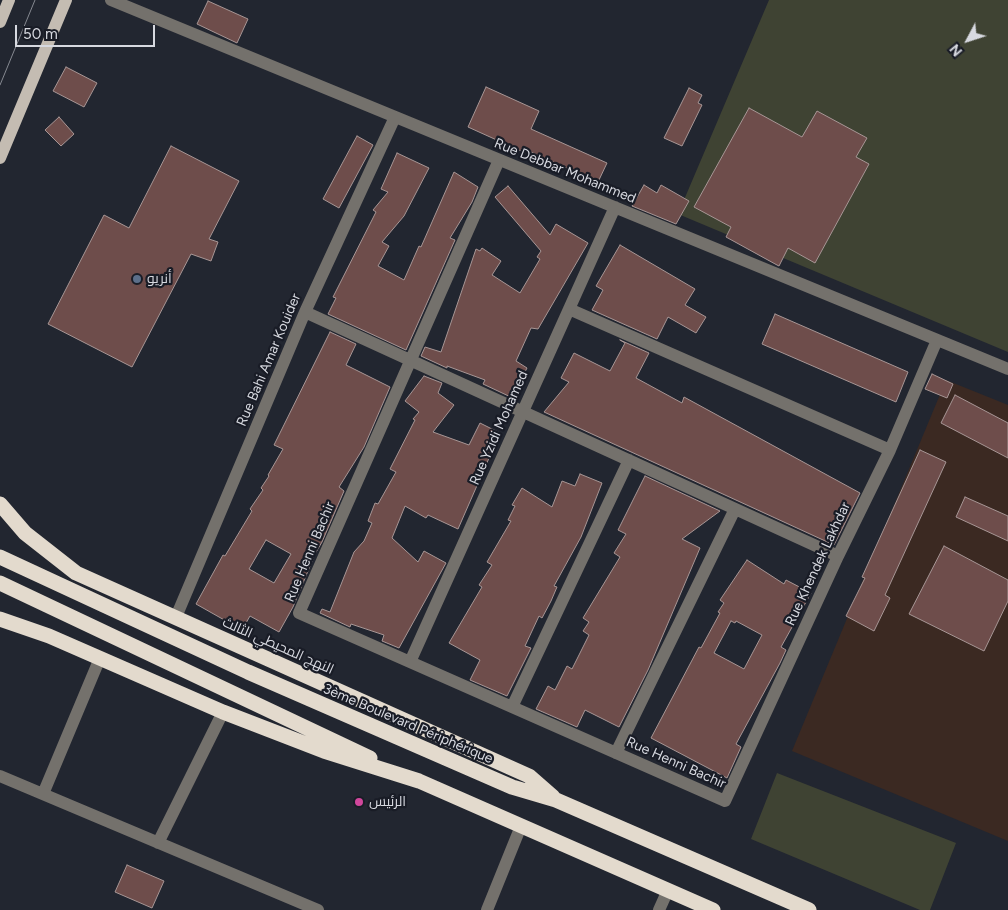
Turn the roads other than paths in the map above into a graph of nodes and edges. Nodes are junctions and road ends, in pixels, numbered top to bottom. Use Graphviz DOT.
graph roads {
  1 [pos="9,0"];
  2 [pos="66,0"];
  3 [pos="111,0"];
  4 [pos="0,22"];
  5 [pos="394,117"];
  6 [pos="0,158"];
  7 [pos="499,160"];
  8 [pos="615,207"];
  9 [pos="569,309"];
  10 [pos="306,312"];
  11 [pos="938,340"];
  12 [pos="411,360"];
  13 [pos="1008,369"];
  14 [pos="523,412"];
  15 [pos="890,450"];
  16 [pos="629,460"];
  17 [pos="0,504"];
  18 [pos="735,509"];
  19 [pos="838,556"];
  20 [pos="0,557"];
  21 [pos="0,583"];
  22 [pos="176,617"];
  23 [pos="0,619"];
  24 [pos="100,658"];
  25 [pos="410,662"];
  26 [pos="512,707"];
  27 [pos="223,712"];
  28 [pos="616,752"];
  29 [pos="0,776"];
  30 [pos="419,780"];
  31 [pos="43,794"];
  32 [pos="556,800"];
  33 [pos="726,801"];
  34 [pos="521,826"];
  35 [pos="158,843"];
  36 [pos="668,890"];
  37 [pos="318,910"];
  38 [pos="487,910"];
  39 [pos="659,910"];
  40 [pos="713,910"];
  41 [pos="808,910"];
  1 -- 4 [label="main road"];
  2 -- 6 [label="main road"];
  3 -- 5 [label="street, Rue Debbar Mohammed"];
  5 -- 7 [label="street, Rue Debbar Mohammed"];
  5 -- 10 [label="street, Rue Bahi Amar Kouider"];
  7 -- 8 [label="street, Rue Debbar Mohammed"];
  7 -- 12 [label="street, Rue Henni Bachir"];
  8 -- 9 [label="street, Rue Yzidi Mohamed"];
  8 -- 11 [label="street, Rue Debbar Mohammed"];
  9 -- 14 [label="street, Rue Yzidi Mohamed"];
  9 -- 15 [label="street"];
  10 -- 12 [label="street"];
  10 -- 22 [label="street, Rue Bahi Amar Kouider"];
  11 -- 13 [label="street, Rue Debbar Mohammed"];
  11 -- 15 [label="street, Rue Khendek Lakhdar"];
  12 -- 14 [label="street"];
  12 -- 25 [label="street, Rue Henni Bachir"];
  14 -- 16 [label="street"];
  14 -- 25 [label="street, Rue Yzidi Mohamed"];
  15 -- 19 [label="street, Rue Khendek Lakhdar"];
  16 -- 18 [label="street"];
  16 -- 26 [label="street"];
  17 -- 22 [label="highway, النهج المحيطي الثالث"];
  18 -- 19 [label="street"];
  18 -- 28 [label="street"];
  19 -- 33 [label="street, Rue Khendek Lakhdar"];
  20 -- 32 [label="highway, 3ème Boulevard Périphérique"];
  21 -- 30 [label="highway"];
  22 -- 32 [label="highway, النهج المحيطي الثالث"];
  23 -- 24 [label="highway"];
  24 -- 27 [label="highway"];
  24 -- 31 [label="street"];
  25 -- 26 [label="street, Rue Henni Bachir"];
  26 -- 28 [label="street, Rue Henni Bachir"];
  27 -- 30 [label="highway"];
  27 -- 35 [label="street"];
  28 -- 33 [label="street, Rue Henni Bachir"];
  29 -- 31 [label="street"];
  30 -- 34 [label="highway"];
  31 -- 35 [label="street"];
  32 -- 41 [label="highway, 3ème Boulevard Périphérique"];
  34 -- 36 [label="highway"];
  34 -- 38 [label="street"];
  35 -- 37 [label="street"];
  36 -- 39 [label="street"];
  36 -- 40 [label="highway"];
}
